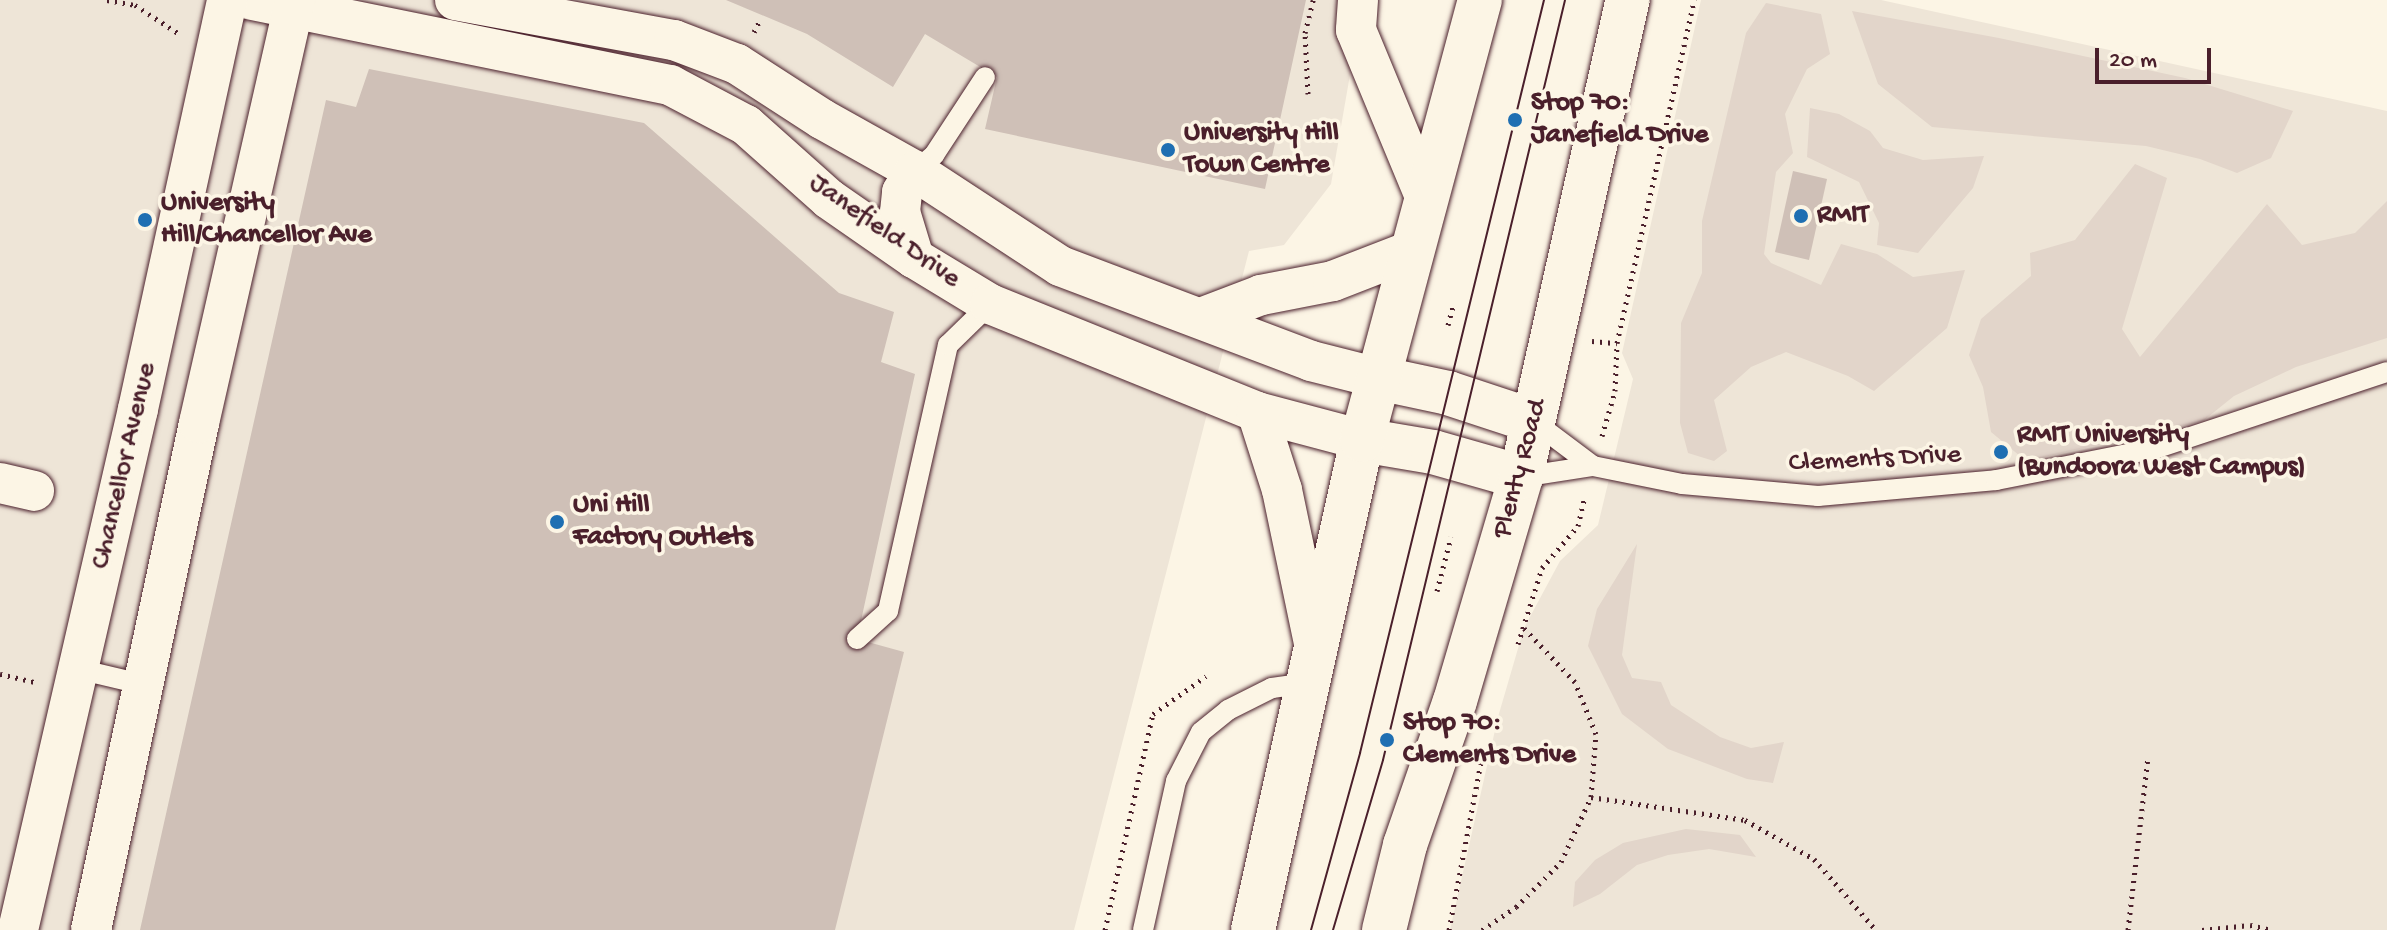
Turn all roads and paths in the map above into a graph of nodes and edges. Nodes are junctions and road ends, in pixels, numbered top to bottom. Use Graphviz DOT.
graph roads {
  1 [pos="107,0"];
  2 [pos="227,0"];
  3 [pos="252,0"];
  4 [pos="455,0"];
  5 [pos="1313,0"];
  6 [pos="1358,0"];
  7 [pos="1480,0"];
  8 [pos="1628,0"];
  9 [pos="135,2"];
  10 [pos="295,4"];
  11 [pos="175,47"];
  12 [pos="985,77"];
  13 [pos="1308,94"];
  14 [pos="915,171"];
  15 [pos="1427,201"];
  16 [pos="1413,250"];
  17 [pos="914,258"];
  18 [pos="1454,303"];
  19 [pos="990,304"];
  20 [pos="1201,318"];
  21 [pos="1448,325"];
  22 [pos="2387,372"];
  23 [pos="1378,378"];
  24 [pos="1257,412"];
  25 [pos="1533,421"];
  26 [pos="1362,440"];
  27 [pos="1593,466"];
  28 [pos="1521,477"];
  29 [pos="1451,537"];
  30 [pos="1437,591"];
  31 [pos="1524,628"];
  32 [pos="857,639"];
  33 [pos="1311,665"];
  34 [pos="39,667"];
  35 [pos="78,669"];
  36 [pos="0,674"];
  37 [pos="36,682"];
  38 [pos="145,685"];
  39 [pos="33,696"];
  40 [pos="2148,757"];
  41 [pos="1591,797"];
  42 [pos="18,930"];
  43 [pos="91,930"];
  44 [pos="1143,930"];
  45 [pos="1253,930"];
  46 [pos="1384,930"];
  47 [pos="1482,930"];
  48 [pos="1876,930"];
  49 [pos="2128,930"];
  50 [pos="2202,930"];
  51 [pos="2272,930"];
  1 -- 9 [label="path"];
  2 -- 35 [label="street, Chancellor Avenue"];
  3 -- 10 [label="street, Janefield Drive"];
  4 -- 14 [label="street"];
  5 -- 13 [label="path"];
  6 -- 15 [label="street"];
  7 -- 15 [label="highway"];
  8 -- 25 [label="highway, Plenty Road"];
  9 -- 11 [label="path"];
  10 -- 17 [label="street, Janefield Drive"];
  10 -- 38 [label="street"];
  12 -- 14 [label="lane"];
  14 -- 17 [label="street"];
  14 -- 20 [label="street"];
  15 -- 16 [label="highway"];
  16 -- 20 [label="street"];
  16 -- 23 [label="highway"];
  17 -- 19 [label="street, Janefield Drive"];
  18 -- 21 [label="path"];
  19 -- 24 [label="street, Janefield Drive"];
  19 -- 32 [label="lane"];
  20 -- 23 [label="street"];
  22 -- 27 [label="lane, Clements Drive"];
  23 -- 25 [label="highway"];
  23 -- 26 [label="highway"];
  24 -- 26 [label="street, Janefield Drive"];
  24 -- 33 [label="street"];
  25 -- 27 [label="lane, Clements Drive"];
  25 -- 28 [label="highway, Plenty Road"];
  26 -- 28 [label="highway, Janefield Drive"];
  26 -- 33 [label="highway"];
  27 -- 28 [label="lane, Clements Drive"];
  28 -- 46 [label="highway, Plenty Road"];
  29 -- 30 [label="path"];
  31 -- 41 [label="path"];
  33 -- 44 [label="lane"];
  33 -- 45 [label="highway"];
  34 -- 37 [label="path"];
  35 -- 38 [label="lane"];
  35 -- 42 [label="street, Chancellor Avenue"];
  36 -- 37 [label="path"];
  37 -- 39 [label="path"];
  38 -- 43 [label="street"];
  40 -- 49 [label="path"];
  41 -- 47 [label="path"];
  41 -- 48 [label="path"];
  50 -- 51 [label="path"];
}
